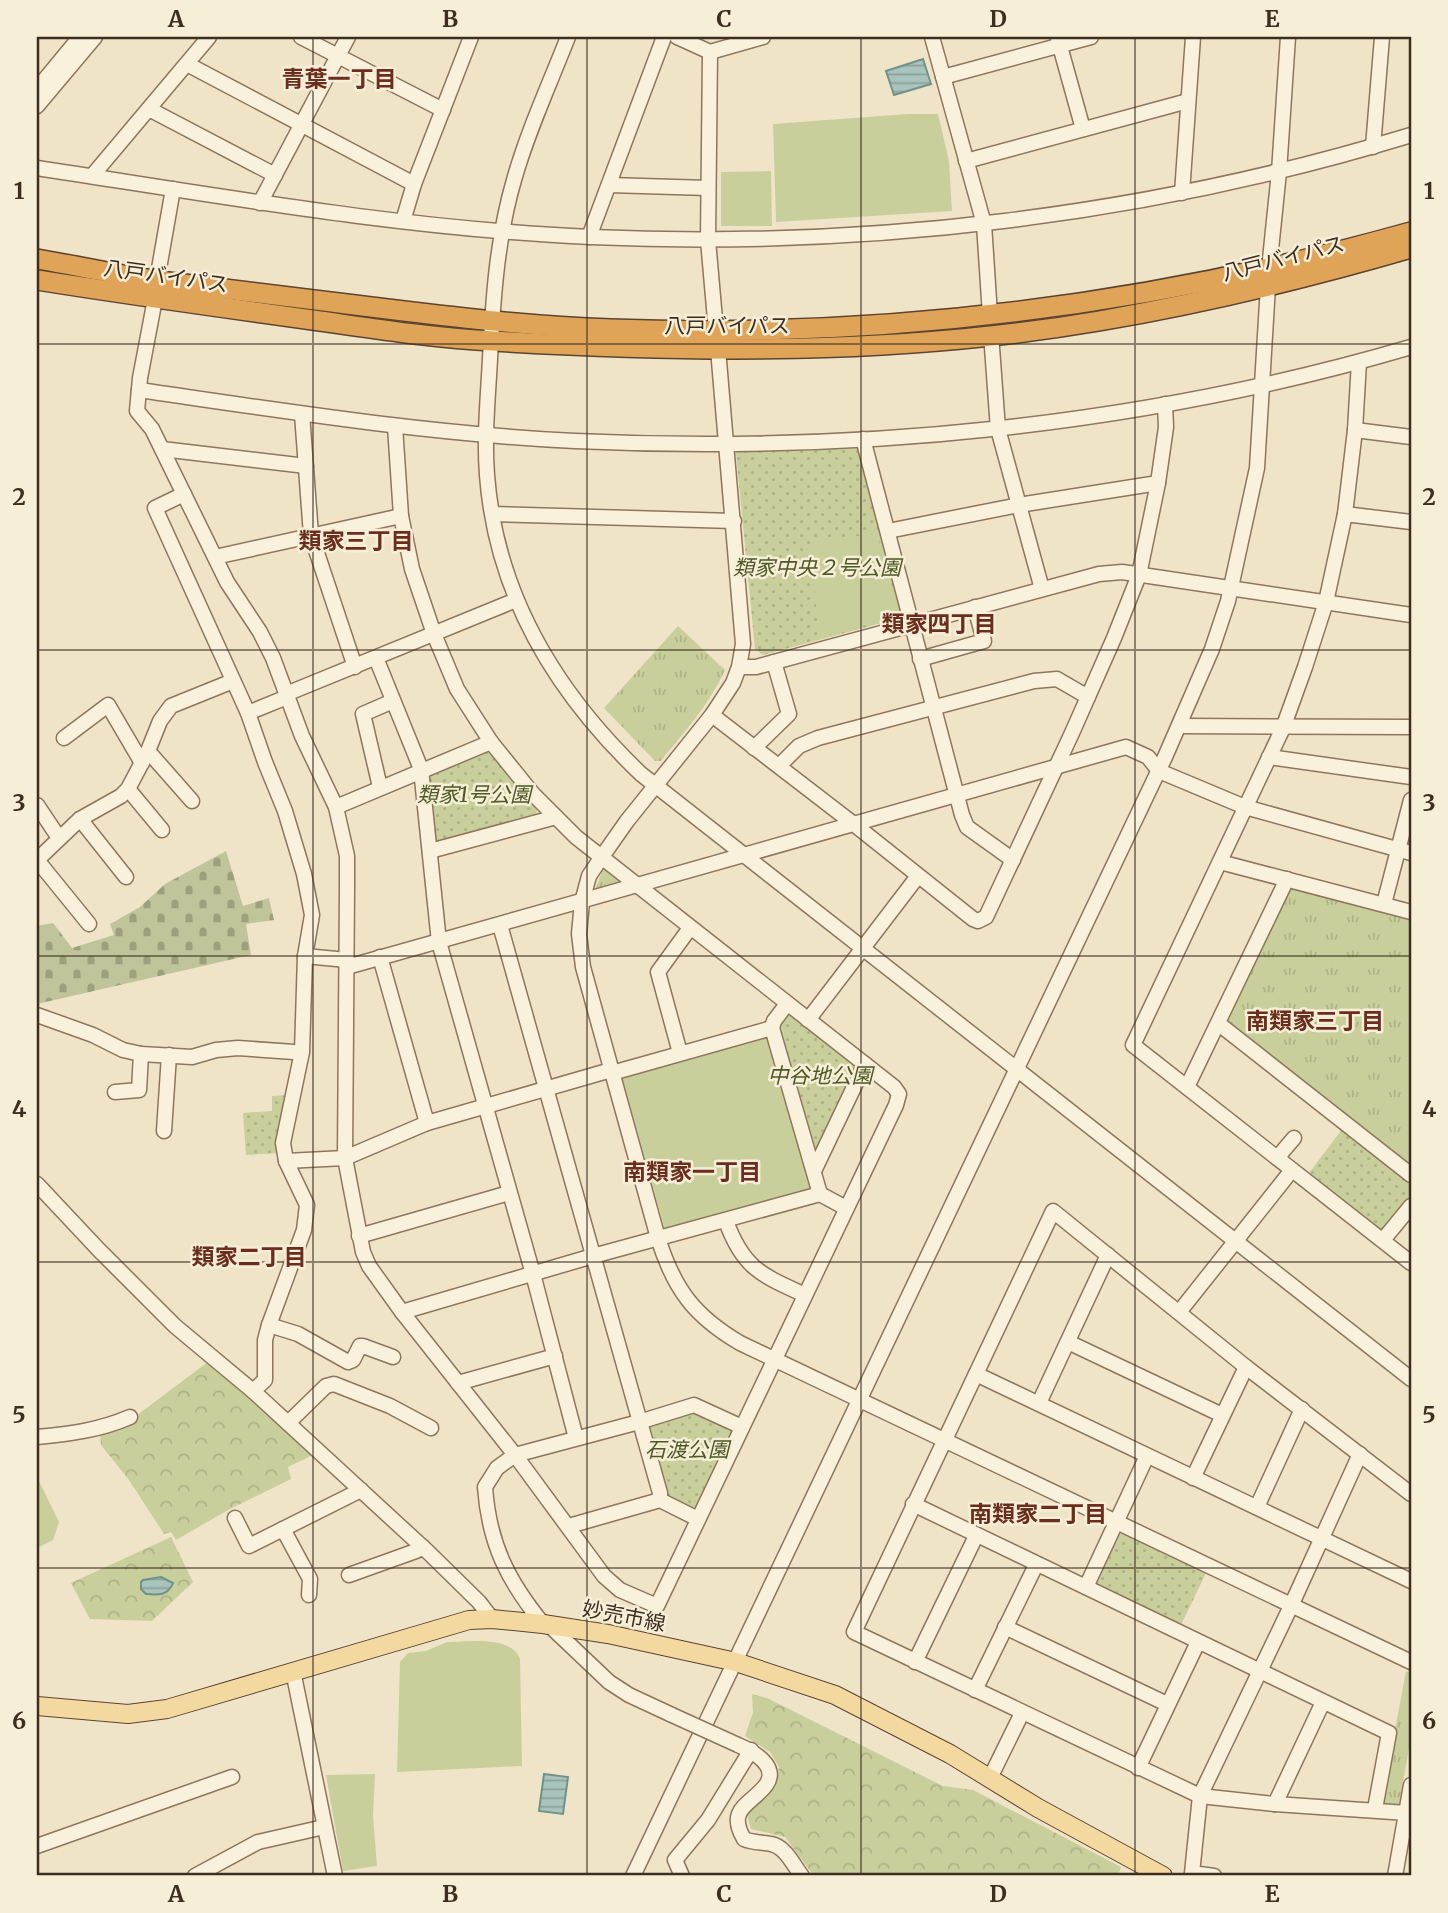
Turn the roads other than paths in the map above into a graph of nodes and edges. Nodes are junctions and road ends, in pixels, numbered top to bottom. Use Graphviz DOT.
graph roads {
  1 [pos="80,37"];
  2 [pos="95,37"];
  3 [pos="209,37"];
  4 [pos="301,37"];
  5 [pos="348,37"];
  6 [pos="471,37"];
  7 [pos="568,37"];
  8 [pos="664,37"];
  9 [pos="677,37"];
  10 [pos="763,37"];
  11 [pos="932,37"];
  12 [pos="1091,37"];
  13 [pos="1193,37"];
  14 [pos="1288,37"];
  15 [pos="1382,37"];
  16 [pos="1058,41"];
  17 [pos="710,52"];
  18 [pos="338,56"];
  19 [pos="187,64"];
  20 [pos="943,77"];
  21 [pos="37,89"];
  22 [pos="1188,101"];
  23 [pos="37,106"];
  24 [pos="149,109"];
  25 [pos="443,110"];
  26 [pos="302,124"];
  27 [pos="1083,128"];
  28 [pos="1411,135"];
  29 [pos="1373,147"];
  30 [pos="967,161"];
  31 [pos="37,167"];
  32 [pos="1279,172"];
  33 [pos="92,176"];
  34 [pos="275,176"];
  35 [pos="414,184"];
  36 [pos="609,185"];
  37 [pos="708,188"];
  38 [pos="173,189"];
  39 [pos="1182,193"];
  40 [pos="260,203"];
  41 [pos="403,221"];
  42 [pos="984,224"];
  43 [pos="501,230"];
  44 [pos="1411,232"];
  45 [pos="589,237"];
  46 [pos="708,240"];
  47 [pos="1411,248"];
  48 [pos="37,259"];
  49 [pos="1268,278"];
  50 [pos="37,280"];
  51 [pos="156,290"];
  52 [pos="990,325"];
  53 [pos="491,331"];
  54 [pos="717,340"];
  55 [pos="1411,347"];
  56 [pos="1359,362"];
  57 [pos="1263,385"];
  58 [pos="139,390"];
  59 [pos="1165,404"];
  60 [pos="302,414"];
  61 [pos="395,426"];
  62 [pos="998,429"];
  63 [pos="1355,430"];
  64 [pos="486,434"];
  65 [pos="1411,438"];
  66 [pos="863,439"];
  67 [pos="727,444"];
  68 [pos="163,449"];
  69 [pos="306,466"];
  70 [pos="1158,482"];
  71 [pos="184,494"];
  72 [pos="1019,505"];
  73 [pos="493,514"];
  74 [pos="1345,514"];
  75 [pos="401,516"];
  76 [pos="733,521"];
  77 [pos="1411,522"];
  78 [pos="888,531"];
  79 [pos="312,535"];
  80 [pos="215,556"];
  81 [pos="1139,575"];
  82 [pos="1042,589"];
  83 [pos="1232,589"];
  84 [pos="516,600"];
  85 [pos="1326,603"];
  86 [pos="975,607"];
  87 [pos="1411,615"];
  88 [pos="912,625"];
  89 [pos="434,634"];
  90 [pos="376,658"];
  91 [pos="920,659"];
  92 [pos="774,662"];
  93 [pos="355,667"];
  94 [pos="739,667"];
  95 [pos="233,681"];
  96 [pos="286,696"];
  97 [pos="1088,697"];
  98 [pos="393,701"];
  99 [pos="933,707"];
  100 [pos="248,713"];
  101 [pos="712,715"];
  102 [pos="1180,726"];
  103 [pos="1411,727"];
  104 [pos="1283,728"];
  105 [pos="64,738"];
  106 [pos="491,742"];
  107 [pos="754,748"];
  108 [pos="145,757"];
  109 [pos="1269,757"];
  110 [pos="779,766"];
  111 [pos="1057,767"];
  112 [pos="421,769"];
  113 [pos="1159,771"];
  114 [pos="1411,776"];
  115 [pos="656,786"];
  116 [pos="380,787"];
  117 [pos="128,789"];
  118 [pos="956,794"];
  119 [pos="1411,800"];
  120 [pos="192,801"];
  121 [pos="37,805"];
  122 [pos="336,807"];
  123 [pos="1245,807"];
  124 [pos="556,817"];
  125 [pos="80,819"];
  126 [pos="855,825"];
  127 [pos="162,830"];
  128 [pos="59,838"];
  129 [pos="430,851"];
  130 [pos="1405,851"];
  131 [pos="745,856"];
  132 [pos="601,858"];
  133 [pos="37,860"];
  134 [pos="1013,860"];
  135 [pos="1220,862"];
  136 [pos="918,876"];
  137 [pos="126,877"];
  138 [pos="1287,879"];
  139 [pos="637,886"];
  140 [pos="582,902"];
  141 [pos="1384,904"];
  142 [pos="1411,912"];
  143 [pos="89,924"];
  144 [pos="499,925"];
  145 [pos="690,928"];
  146 [pos="439,942"];
  147 [pos="863,947"];
  148 [pos="305,956"];
  149 [pos="380,957"];
  150 [pos="347,964"];
  151 [pos="788,1004"];
  152 [pos="37,1016"];
  153 [pos="808,1020"];
  154 [pos="1219,1024"];
  155 [pos="772,1028"];
  156 [pos="294,1052"];
  157 [pos="681,1053"];
  158 [pos="141,1054"];
  159 [pos="169,1055"];
  160 [pos="865,1064"];
  161 [pos="1017,1068"];
  162 [pos="611,1071"];
  163 [pos="1187,1087"];
  164 [pos="546,1089"];
  165 [pos="114,1092"];
  166 [pos="486,1106"];
  167 [pos="427,1123"];
  168 [pos="164,1131"];
  169 [pos="1294,1138"];
  170 [pos="345,1158"];
  171 [pos="1278,1158"];
  172 [pos="286,1161"];
  173 [pos="1292,1170"];
  174 [pos="814,1171"];
  175 [pos="1411,1175"];
  176 [pos="37,1184"];
  177 [pos="509,1193"];
  178 [pos="820,1194"];
  179 [pos="1411,1206"];
  180 [pos="846,1208"];
  181 [pos="726,1221"];
  182 [pos="359,1236"];
  183 [pos="658,1238"];
  184 [pos="1383,1240"];
  185 [pos="1237,1242"];
  186 [pos="1108,1255"];
  187 [pos="593,1256"];
  188 [pos="1411,1263"];
  189 [pos="533,1274"];
  190 [pos="805,1295"];
  191 [pos="1180,1311"];
  192 [pos="402,1312"];
  193 [pos="269,1325"];
  194 [pos="1068,1342"];
  195 [pos="555,1356"];
  196 [pos="393,1357"];
  197 [pos="776,1359"];
  198 [pos="1246,1367"];
  199 [pos="976,1374"];
  200 [pos="1411,1379"];
  201 [pos="458,1383"];
  202 [pos="253,1391"];
  203 [pos="860,1400"];
  204 [pos="1038,1403"];
  205 [pos="1302,1409"];
  206 [pos="1222,1415"];
  207 [pos="130,1417"];
  208 [pos="639,1422"];
  209 [pos="288,1423"];
  210 [pos="742,1427"];
  211 [pos="431,1428"];
  212 [pos="37,1437"];
  213 [pos="576,1438"];
  214 [pos="945,1440"];
  215 [pos="1360,1454"];
  216 [pos="514,1455"];
  217 [pos="1147,1456"];
  218 [pos="1193,1478"];
  219 [pos="361,1490"];
  220 [pos="1411,1494"];
  221 [pos="660,1500"];
  222 [pos="913,1504"];
  223 [pos="1257,1507"];
  224 [pos="235,1518"];
  225 [pos="698,1519"];
  226 [pos="1117,1521"];
  227 [pos="569,1526"];
  228 [pos="283,1529"];
  229 [pos="976,1536"];
  230 [pos="1322,1539"];
  231 [pos="423,1547"];
  232 [pos="1036,1565"];
  233 [pos="349,1575"];
  234 [pos="1411,1581"];
  235 [pos="1086,1587"];
  236 [pos="309,1595"];
  237 [pos="1291,1606"];
  238 [pos="492,1619"];
  239 [pos="547,1625"];
  240 [pos="1005,1628"];
  241 [pos="1198,1642"];
  242 [pos="736,1662"];
  243 [pos="915,1662"];
  244 [pos="1411,1662"];
  245 [pos="293,1671"];
  246 [pos="1259,1671"];
  247 [pos="975,1690"];
  248 [pos="1323,1702"];
  249 [pos="1167,1704"];
  250 [pos="37,1706"];
  251 [pos="1022,1713"];
  252 [pos="744,1748"];
  253 [pos="1138,1768"];
  254 [pos="232,1777"];
  255 [pos="990,1778"];
  256 [pos="1411,1785"];
  257 [pos="1200,1796"];
  258 [pos="1275,1804"];
  259 [pos="1374,1809"];
  260 [pos="1407,1813"];
  261 [pos="324,1827"];
  262 [pos="37,1846"];
  263 [pos="195,1876"];
  264 [pos="335,1876"];
  265 [pos="633,1876"];
  266 [pos="682,1876"];
  267 [pos="802,1876"];
  268 [pos="1163,1876"];
  269 [pos="1214,1876"];
  270 [pos="1395,1876"];
  1 -- 21 [label="street"];
  2 -- 23 [label="street"];
  3 -- 19 [label="street"];
  4 -- 18 [label="street"];
  5 -- 18 [label="street"];
  6 -- 25 [label="street"];
  7 -- 43 [label="street"];
  8 -- 36 [label="street"];
  9 -- 17 [label="street"];
  10 -- 17 [label="street"];
  11 -- 20 [label="street"];
  12 -- 16 [label="street"];
  13 -- 22 [label="street"];
  14 -- 32 [label="street"];
  15 -- 29 [label="street"];
  16 -- 20 [label="street"];
  16 -- 27 [label="street"];
  17 -- 37 [label="street"];
  18 -- 25 [label="street"];
  18 -- 26 [label="street"];
  19 -- 24 [label="street"];
  19 -- 26 [label="street"];
  20 -- 30 [label="street"];
  22 -- 27 [label="street"];
  22 -- 39 [label="street"];
  24 -- 33 [label="street"];
  24 -- 34 [label="street"];
  25 -- 35 [label="street"];
  26 -- 34 [label="street"];
  26 -- 35 [label="street"];
  27 -- 30 [label="street"];
  28 -- 29 [label="street"];
  29 -- 32 [label="street"];
  30 -- 42 [label="street"];
  31 -- 33 [label="street"];
  32 -- 39 [label="street"];
  32 -- 49 [label="street"];
  33 -- 38 [label="street"];
  34 -- 40 [label="street"];
  35 -- 41 [label="street"];
  36 -- 37 [label="street"];
  36 -- 45 [label="street"];
  37 -- 46 [label="street"];
  38 -- 40 [label="street"];
  38 -- 51 [label="street"];
  39 -- 42 [label="street"];
  40 -- 41 [label="street"];
  41 -- 43 [label="street"];
  42 -- 46 [label="street"];
  42 -- 52 [label="street"];
  43 -- 45 [label="street"];
  43 -- 53 [label="street"];
  44 -- 49 [label="highway, 八戸バイパス"];
  45 -- 46 [label="street"];
  46 -- 54 [label="street"];
  47 -- 49 [label="highway, 八戸バイパス"];
  48 -- 51 [label="highway, 八戸バイパス"];
  49 -- 52 [label="highway, 八戸バイパス"];
  49 -- 57 [label="street"];
  50 -- 51 [label="highway, 八戸バイパス"];
  51 -- 53 [label="highway, 八戸バイパス"];
  51 -- 58 [label="street"];
  52 -- 54 [label="highway, 八戸バイパス"];
  52 -- 62 [label="street"];
  53 -- 54 [label="highway, 八戸バイパス"];
  53 -- 64 [label="street"];
  54 -- 67 [label="street"];
  55 -- 56 [label="street"];
  56 -- 57 [label="street"];
  56 -- 63 [label="street"];
  57 -- 59 [label="street"];
  57 -- 83 [label="street"];
  58 -- 60 [label="street"];
  58 -- 68 [label="street"];
  59 -- 62 [label="street"];
  59 -- 70 [label="street"];
  60 -- 61 [label="street"];
  60 -- 69 [label="street"];
  61 -- 64 [label="street"];
  61 -- 75 [label="street"];
  62 -- 66 [label="street"];
  62 -- 72 [label="street"];
  63 -- 65 [label="street"];
  63 -- 74 [label="street"];
  64 -- 67 [label="street"];
  64 -- 73 [label="street"];
  66 -- 67 [label="street"];
  66 -- 78 [label="street"];
  67 -- 76 [label="street"];
  68 -- 69 [label="street"];
  68 -- 71 [label="street"];
  69 -- 79 [label="street"];
  70 -- 72 [label="street"];
  70 -- 81 [label="street"];
  71 -- 80 [label="street"];
  71 -- 95 [label="street"];
  72 -- 78 [label="street"];
  72 -- 82 [label="street"];
  73 -- 76 [label="street"];
  73 -- 84 [label="street"];
  74 -- 77 [label="street"];
  74 -- 85 [label="street"];
  75 -- 79 [label="street"];
  75 -- 89 [label="street"];
  76 -- 94 [label="street"];
  78 -- 88 [label="street"];
  79 -- 80 [label="street"];
  79 -- 93 [label="street"];
  80 -- 96 [label="street"];
  81 -- 82 [label="street"];
  81 -- 83 [label="street"];
  81 -- 97 [label="street"];
  82 -- 86 [label="street"];
  83 -- 85 [label="street"];
  83 -- 102 [label="street"];
  84 -- 89 [label="street"];
  84 -- 115 [label="street"];
  85 -- 87 [label="street"];
  85 -- 104 [label="street"];
  86 -- 88 [label="street"];
  86 -- 91 [label="street"];
  88 -- 91 [label="street"];
  88 -- 92 [label="street"];
  89 -- 90 [label="street"];
  89 -- 106 [label="street"];
  90 -- 93 [label="street"];
  90 -- 98 [label="street"];
  91 -- 99 [label="street"];
  92 -- 94 [label="street"];
  92 -- 107 [label="street"];
  93 -- 96 [label="street"];
  94 -- 101 [label="street"];
  95 -- 100 [label="street"];
  95 -- 108 [label="street"];
  96 -- 100 [label="street"];
  96 -- 122 [label="street"];
  97 -- 99 [label="street"];
  97 -- 111 [label="street"];
  98 -- 112 [label="street"];
  98 -- 116 [label="street"];
  99 -- 110 [label="street"];
  99 -- 118 [label="street"];
  100 -- 148 [label="street"];
  101 -- 107 [label="street"];
  101 -- 115 [label="street"];
  102 -- 104 [label="street"];
  102 -- 113 [label="street"];
  103 -- 104 [label="street"];
  104 -- 109 [label="street"];
  105 -- 108 [label="street"];
  106 -- 112 [label="street"];
  106 -- 124 [label="street"];
  107 -- 110 [label="street"];
  108 -- 117 [label="street"];
  108 -- 120 [label="street"];
  109 -- 114 [label="street"];
  109 -- 123 [label="street"];
  110 -- 126 [label="street"];
  111 -- 113 [label="street"];
  111 -- 118 [label="street"];
  111 -- 134 [label="street"];
  112 -- 116 [label="street"];
  112 -- 129 [label="street"];
  113 -- 123 [label="street"];
  113 -- 161 [label="street"];
  115 -- 131 [label="street"];
  115 -- 132 [label="street"];
  116 -- 122 [label="street"];
  117 -- 125 [label="street"];
  117 -- 127 [label="street"];
  118 -- 126 [label="street"];
  118 -- 134 [label="street"];
  119 -- 130 [label="street"];
  121 -- 128 [label="street"];
  122 -- 150 [label="street"];
  123 -- 130 [label="street"];
  123 -- 135 [label="street"];
  124 -- 129 [label="street"];
  124 -- 132 [label="street"];
  125 -- 128 [label="street"];
  125 -- 137 [label="street"];
  126 -- 131 [label="street"];
  126 -- 136 [label="street"];
  128 -- 133 [label="street"];
  129 -- 146 [label="street"];
  130 -- 141 [label="street"];
  131 -- 139 [label="street"];
  131 -- 147 [label="street"];
  132 -- 139 [label="street"];
  132 -- 140 [label="street"];
  133 -- 143 [label="street"];
  134 -- 136 [label="street"];
  135 -- 138 [label="street"];
  135 -- 163 [label="street"];
  136 -- 147 [label="street"];
  138 -- 141 [label="street"];
  138 -- 154 [label="street"];
  139 -- 140 [label="street"];
  139 -- 145 [label="street"];
  140 -- 144 [label="street"];
  140 -- 162 [label="street"];
  141 -- 142 [label="street"];
  144 -- 146 [label="street"];
  144 -- 164 [label="street"];
  145 -- 151 [label="street"];
  145 -- 157 [label="street"];
  146 -- 149 [label="street"];
  146 -- 166 [label="street"];
  147 -- 153 [label="street"];
  147 -- 161 [label="street"];
  148 -- 150 [label="street"];
  148 -- 172 [label="street"];
  149 -- 150 [label="street"];
  149 -- 167 [label="street"];
  150 -- 170 [label="street"];
  151 -- 153 [label="street"];
  151 -- 155 [label="street"];
  152 -- 158 [label="street"];
  153 -- 160 [label="street"];
  154 -- 163 [label="street"];
  154 -- 175 [label="street"];
  155 -- 157 [label="street"];
  155 -- 174 [label="street"];
  156 -- 159 [label="street"];
  157 -- 162 [label="street"];
  158 -- 159 [label="street"];
  158 -- 165 [label="street"];
  159 -- 168 [label="street"];
  160 -- 174 [label="street"];
  160 -- 180 [label="street"];
  161 -- 185 [label="street"];
  161 -- 203 [label="street"];
  162 -- 164 [label="street"];
  162 -- 183 [label="street"];
  163 -- 171 [label="street"];
  164 -- 166 [label="street"];
  164 -- 187 [label="street"];
  166 -- 167 [label="street"];
  166 -- 177 [label="street"];
  167 -- 170 [label="street"];
  169 -- 171 [label="street"];
  170 -- 172 [label="street"];
  170 -- 182 [label="street"];
  171 -- 173 [label="street"];
  172 -- 193 [label="street"];
  173 -- 184 [label="street"];
  173 -- 185 [label="street"];
  174 -- 178 [label="street"];
  176 -- 202 [label="street"];
  177 -- 182 [label="street"];
  177 -- 189 [label="street"];
  178 -- 180 [label="street"];
  178 -- 181 [label="street"];
  179 -- 184 [label="street"];
  180 -- 190 [label="street"];
  181 -- 183 [label="street"];
  181 -- 190 [label="street"];
  182 -- 192 [label="street"];
  183 -- 187 [label="street"];
  183 -- 197 [label="street"];
  184 -- 188 [label="street"];
  185 -- 191 [label="street"];
  185 -- 200 [label="street"];
  186 -- 191 [label="street"];
  186 -- 194 [label="street"];
  186 -- 199 [label="street"];
  187 -- 189 [label="street"];
  187 -- 208 [label="street"];
  189 -- 192 [label="street"];
  189 -- 195 [label="street"];
  190 -- 197 [label="street"];
  191 -- 198 [label="street"];
  192 -- 201 [label="street"];
  193 -- 196 [label="street"];
  193 -- 202 [label="street"];
  194 -- 204 [label="street"];
  194 -- 206 [label="street"];
  195 -- 201 [label="street"];
  195 -- 213 [label="street"];
  197 -- 203 [label="street"];
  197 -- 210 [label="street"];
  198 -- 205 [label="street"];
  198 -- 206 [label="street"];
  199 -- 204 [label="street"];
  199 -- 214 [label="street"];
  201 -- 216 [label="street"];
  202 -- 209 [label="street"];
  203 -- 214 [label="street"];
  203 -- 242 [label="street"];
  204 -- 217 [label="street"];
  205 -- 215 [label="street"];
  205 -- 223 [label="street"];
  206 -- 218 [label="street"];
  207 -- 212 [label="street"];
  208 -- 210 [label="street"];
  208 -- 213 [label="street"];
  208 -- 221 [label="street"];
  209 -- 211 [label="street"];
  209 -- 219 [label="street"];
  210 -- 225 [label="street"];
  213 -- 216 [label="street"];
  214 -- 222 [label="street"];
  214 -- 226 [label="street"];
  215 -- 220 [label="street"];
  215 -- 230 [label="street"];
  216 -- 227 [label="street"];
  216 -- 239 [label="street"];
  217 -- 218 [label="street"];
  217 -- 226 [label="street"];
  218 -- 223 [label="street"];
  219 -- 228 [label="street"];
  219 -- 231 [label="street"];
  221 -- 225 [label="street"];
  221 -- 227 [label="street"];
  222 -- 229 [label="street"];
  222 -- 243 [label="street"];
  223 -- 230 [label="street"];
  224 -- 228 [label="street"];
  225 -- 227 [label="street"];
  226 -- 235 [label="street"];
  226 -- 237 [label="street"];
  228 -- 236 [label="street"];
  229 -- 232 [label="street"];
  229 -- 243 [label="street"];
  230 -- 234 [label="street"];
  230 -- 237 [label="street"];
  231 -- 233 [label="street"];
  231 -- 238 [label="street"];
  232 -- 235 [label="street"];
  232 -- 240 [label="street"];
  235 -- 241 [label="street"];
  237 -- 244 [label="street"];
  237 -- 246 [label="street"];
  238 -- 239 [label="main road, 妙売市線"];
  238 -- 245 [label="main road, 妙売市線"];
  239 -- 242 [label="main road, 妙売市線"];
  239 -- 252 [label="street, bridge"];
  240 -- 247 [label="street"];
  240 -- 249 [label="street"];
  241 -- 246 [label="street"];
  241 -- 249 [label="street"];
  242 -- 255 [label="main road, 妙売市線"];
  242 -- 265 [label="street"];
  243 -- 247 [label="street"];
  245 -- 250 [label="main road, 妙売市線"];
  245 -- 261 [label="street"];
  246 -- 248 [label="street"];
  246 -- 257 [label="street"];
  247 -- 251 [label="street"];
  248 -- 258 [label="street"];
  248 -- 259 [label="street"];
  249 -- 253 [label="street"];
  251 -- 253 [label="street"];
  251 -- 255 [label="street"];
  252 -- 266 [label="street"];
  252 -- 267 [label="street"];
  253 -- 257 [label="street"];
  254 -- 262 [label="street"];
  255 -- 268 [label="main road, 妙売市線"];
  256 -- 260 [label="street"];
  257 -- 258 [label="street"];
  257 -- 269 [label="street"];
  258 -- 259 [label="street"];
  259 -- 260 [label="street"];
  260 -- 270 [label="street"];
  261 -- 263 [label="street"];
  261 -- 264 [label="street"];
}
